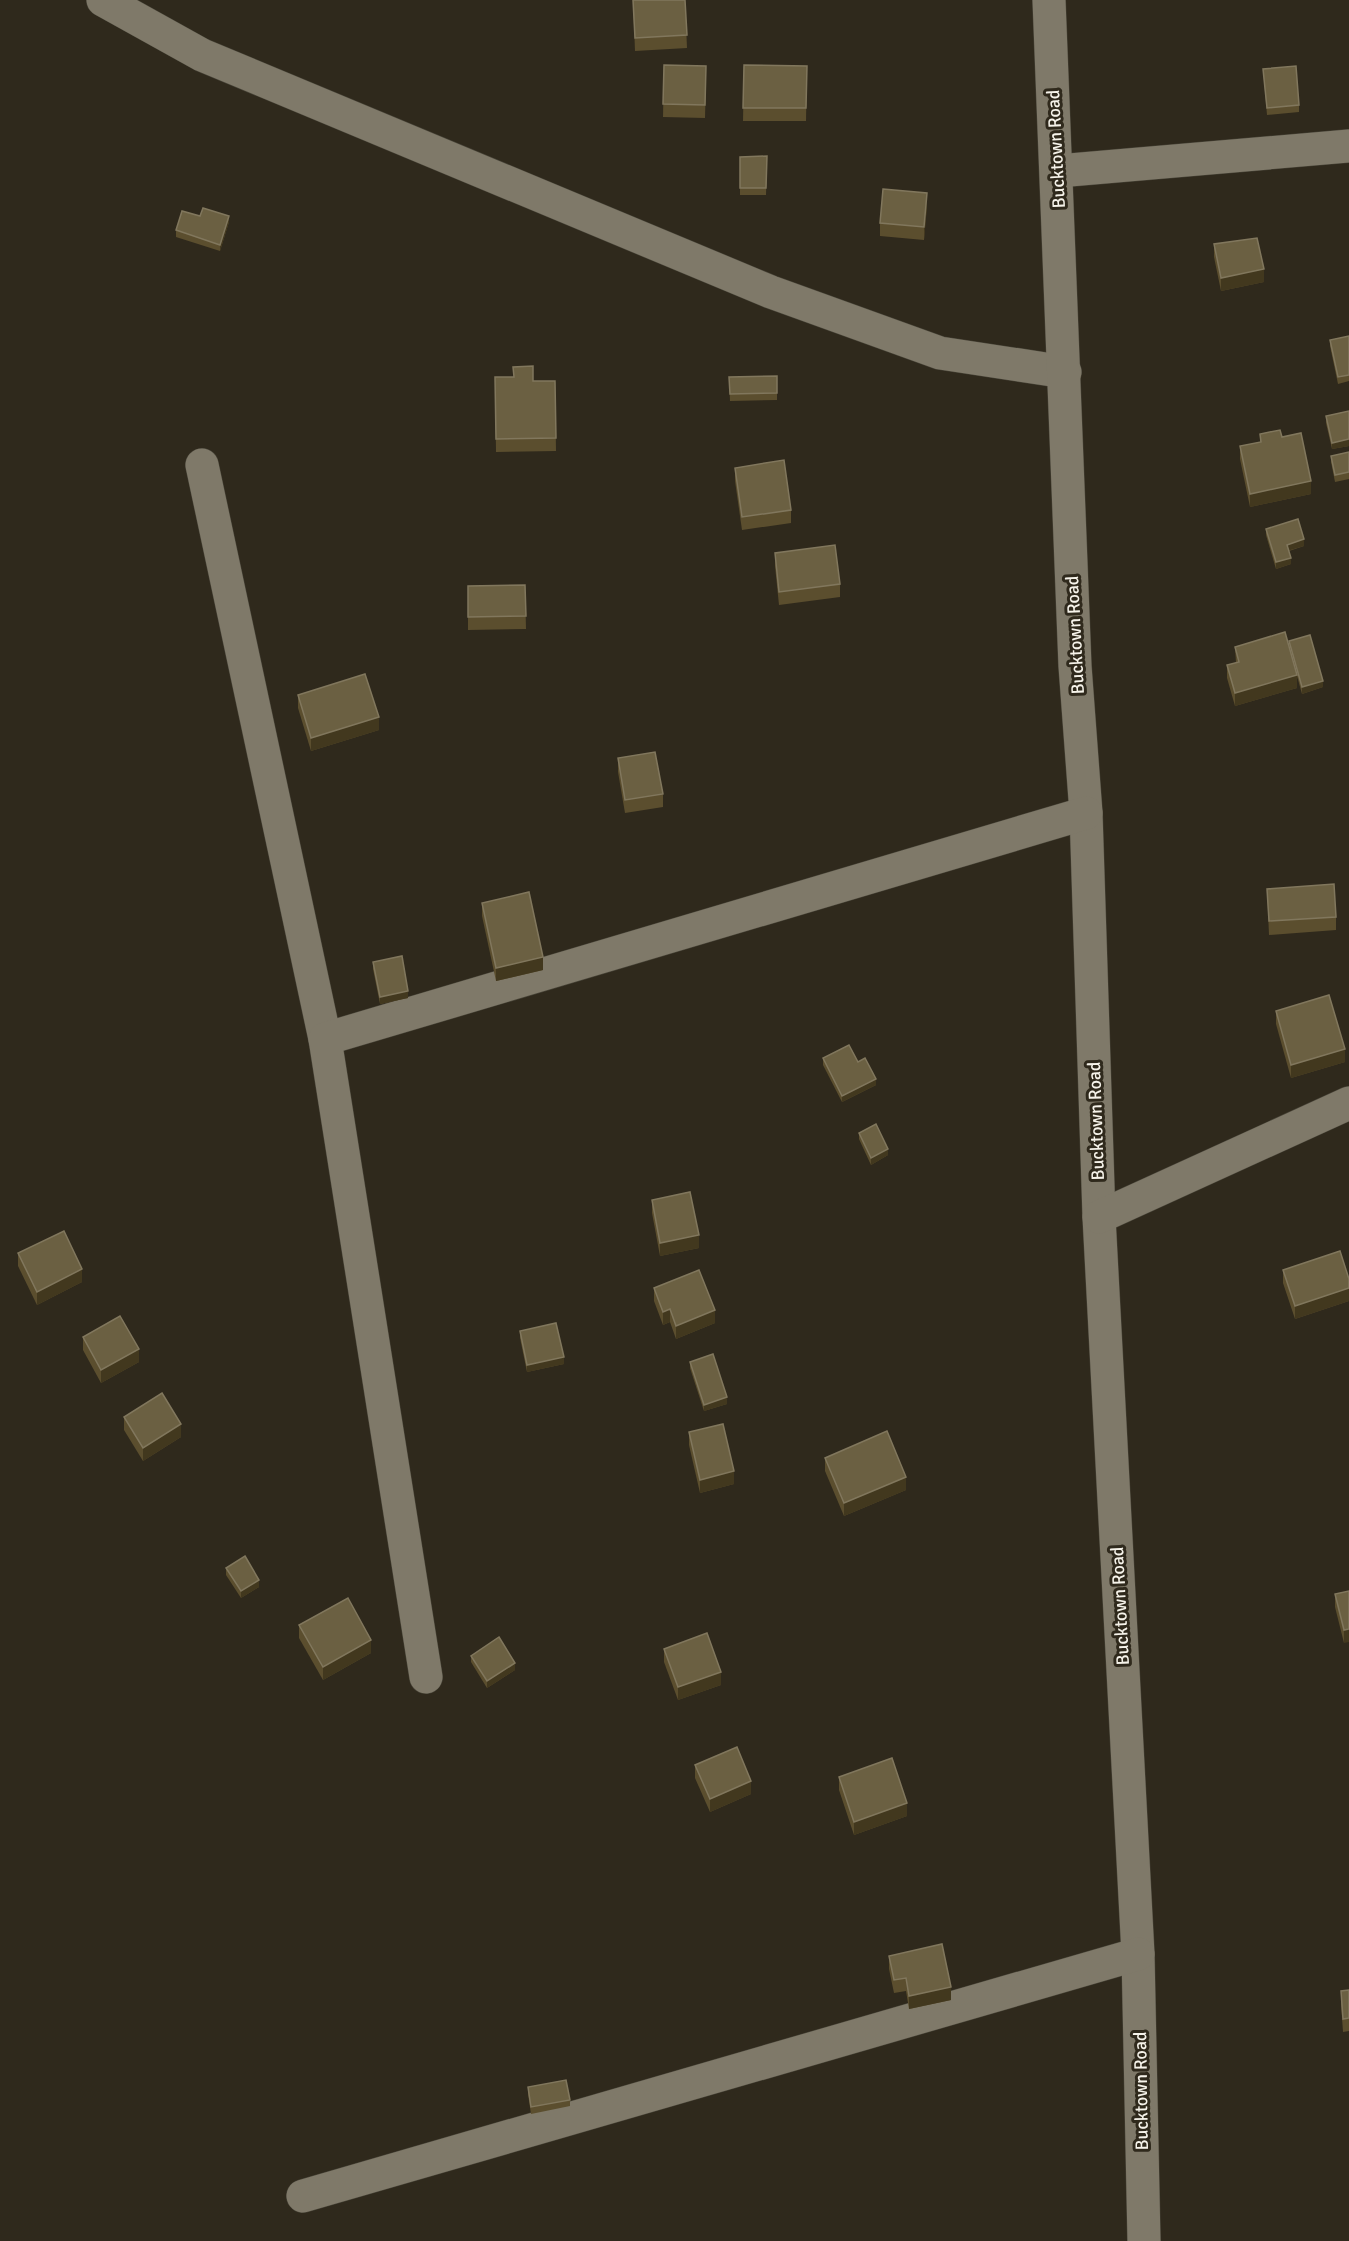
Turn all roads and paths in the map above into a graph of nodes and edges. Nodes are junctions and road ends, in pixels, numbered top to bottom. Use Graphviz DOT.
graph roads {
  1 [pos="103,0"];
  2 [pos="1049,0"];
  3 [pos="1349,146"];
  4 [pos="1058,171"];
  5 [pos="1065,372"];
  6 [pos="202,465"];
  7 [pos="1086,813"];
  8 [pos="325,1039"];
  9 [pos="1349,1103"];
  10 [pos="1100,1217"];
  11 [pos="426,1677"];
  12 [pos="1138,1954"];
  13 [pos="303,2196"];
  14 [pos="1144,2241"];
  1 -- 5 [label="street"];
  2 -- 4 [label="street, Bucktown Road"];
  3 -- 4 [label="street"];
  4 -- 5 [label="street, Bucktown Road"];
  5 -- 7 [label="street, Bucktown Road"];
  6 -- 8 [label="street"];
  7 -- 8 [label="street"];
  7 -- 10 [label="street, Bucktown Road"];
  8 -- 11 [label="street"];
  9 -- 10 [label="street"];
  10 -- 12 [label="street, Bucktown Road"];
  12 -- 13 [label="street"];
  12 -- 14 [label="street, Bucktown Road"];
}
